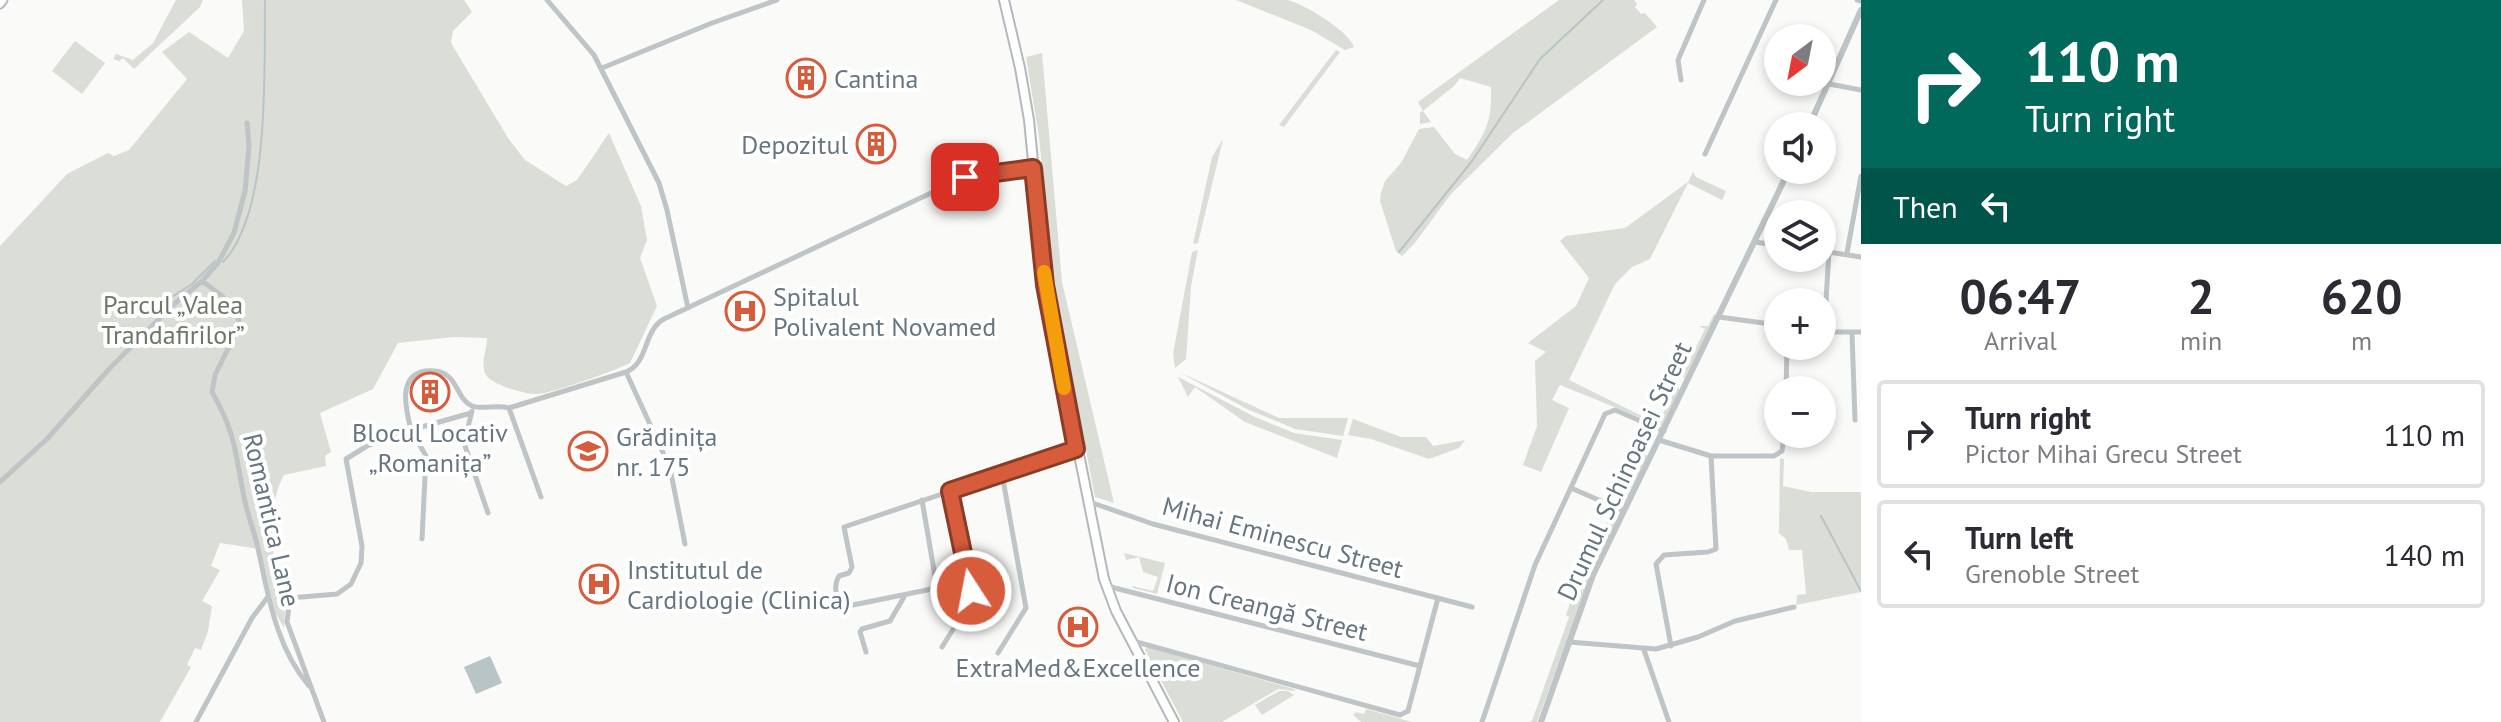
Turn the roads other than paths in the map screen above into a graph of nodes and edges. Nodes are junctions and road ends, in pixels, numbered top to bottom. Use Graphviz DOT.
graph roads {
  1 [pos="547,0"];
  2 [pos="777,0"];
  3 [pos="1004,0"];
  4 [pos="1704,0"];
  5 [pos="1776,0"];
  6 [pos="1861,10"];
  7 [pos="602,68"];
  8 [pos="1836,68"];
  9 [pos="1681,80"];
  10 [pos="1836,85"];
  11 [pos="1861,90"];
  12 [pos="247,123"];
  13 [pos="1705,154"];
  14 [pos="1033,168"];
  15 [pos="1861,176"];
  16 [pos="1782,184"];
  17 [pos="1754,242"];
  18 [pos="1764,243"];
  19 [pos="1836,252"];
  20 [pos="1847,253"];
  21 [pos="1861,257"];
  22 [pos="202,281"];
  23 [pos="688,308"];
  24 [pos="1719,317"];
  25 [pos="1764,323"];
  26 [pos="1836,332"];
  27 [pos="1861,332"];
  28 [pos="1852,333"];
  29 [pos="626,372"];
  30 [pos="509,408"];
  31 [pos="472,409"];
  32 [pos="1855,420"];
  33 [pos="411,430"];
  34 [pos="1664,431"];
  35 [pos="1659,440"];
  36 [pos="1782,448"];
  37 [pos="1076,449"];
  38 [pos="1711,456"];
  39 [pos="1002,474"];
  40 [pos="0,482"];
  41 [pos="1571,488"];
  42 [pos="950,491"];
  43 [pos="541,497"];
  44 [pos="922,500"];
  45 [pos="1086,501"];
  46 [pos="1624,511"];
  47 [pos="488,513"];
  48 [pos="422,539"];
  49 [pos="685,544"];
  50 [pos="1105,586"];
  51 [pos="905,596"];
  52 [pos="267,597"];
  53 [pos="1438,598"];
  54 [pos="1472,607"];
  55 [pos="1794,607"];
  56 [pos="1132,641"];
  57 [pos="1569,642"];
  58 [pos="1671,646"];
  59 [pos="942,647"];
  60 [pos="1644,650"];
  61 [pos="866,652"];
  62 [pos="998,653"];
  63 [pos="1420,666"];
  64 [pos="312,690"];
  65 [pos="196,722"];
  66 [pos="324,722"];
  67 [pos="1174,722"];
  68 [pos="1482,722"];
  69 [pos="1541,722"];
  70 [pos="1669,722"];
  1 -- 7 [label="street"];
  2 -- 7 [label="street"];
  3 -- 14 [label="main road"];
  4 -- 9 [label="street"];
  5 -- 13 [label="street"];
  6 -- 8 [label="street"];
  7 -- 23 [label="street"];
  10 -- 11 [label="street"];
  12 -- 22 [label="street"];
  14 -- 23 [label="street"];
  14 -- 37 [label="main road"];
  15 -- 20 [label="street"];
  16 -- 17 [label="street, Drumul Schinoasei Street"];
  17 -- 18 [label="street"];
  17 -- 24 [label="street, Drumul Schinoasei Street"];
  19 -- 20 [label="street"];
  20 -- 21 [label="street"];
  22 -- 40 [label="street"];
  22 -- 52 [label="street, Romantica Lane"];
  23 -- 29 [label="street"];
  24 -- 25 [label="street"];
  24 -- 34 [label="street, Drumul Schinoasei Street"];
  26 -- 28 [label="street"];
  27 -- 28 [label="street"];
  28 -- 32 [label="street"];
  29 -- 30 [label="street"];
  29 -- 49 [label="street"];
  30 -- 31 [label="street"];
  30 -- 43 [label="street"];
  31 -- 33 [label="street"];
  31 -- 33 [label="street"];
  31 -- 47 [label="street"];
  33 -- 48 [label="street"];
  33 -- 64 [label="street"];
  34 -- 35 [label="street, Drumul Schinoasei Street"];
  34 -- 41 [label="street"];
  35 -- 38 [label="street"];
  35 -- 46 [label="street, Drumul Schinoasei Street"];
  36 -- 38 [label="street"];
  37 -- 39 [label="street"];
  37 -- 45 [label="main road"];
  38 -- 58 [label="street"];
  39 -- 42 [label="street"];
  39 -- 62 [label="street"];
  41 -- 46 [label="street"];
  41 -- 68 [label="street"];
  42 -- 44 [label="street"];
  42 -- 59 [label="street"];
  44 -- 51 [label="street"];
  44 -- 51 [label="street"];
  45 -- 50 [label="main road"];
  45 -- 53 [label="street, Mihai Eminescu Street"];
  46 -- 57 [label="street, Drumul Schinoasei Street"];
  50 -- 56 [label="main road"];
  50 -- 63 [label="street, Ion Creangă Street"];
  51 -- 61 [label="street"];
  52 -- 64 [label="street, Romantica Lane"];
  52 -- 65 [label="street"];
  53 -- 54 [label="street, Mihai Eminescu Street"];
  53 -- 63 [label="street"];
  55 -- 58 [label="street"];
  56 -- 63 [label="street"];
  56 -- 67 [label="main road"];
  57 -- 60 [label="street"];
  57 -- 69 [label="street, Drumul Schinoasei Street"];
  58 -- 60 [label="street"];
  60 -- 70 [label="street"];
  64 -- 66 [label="street"];
}
